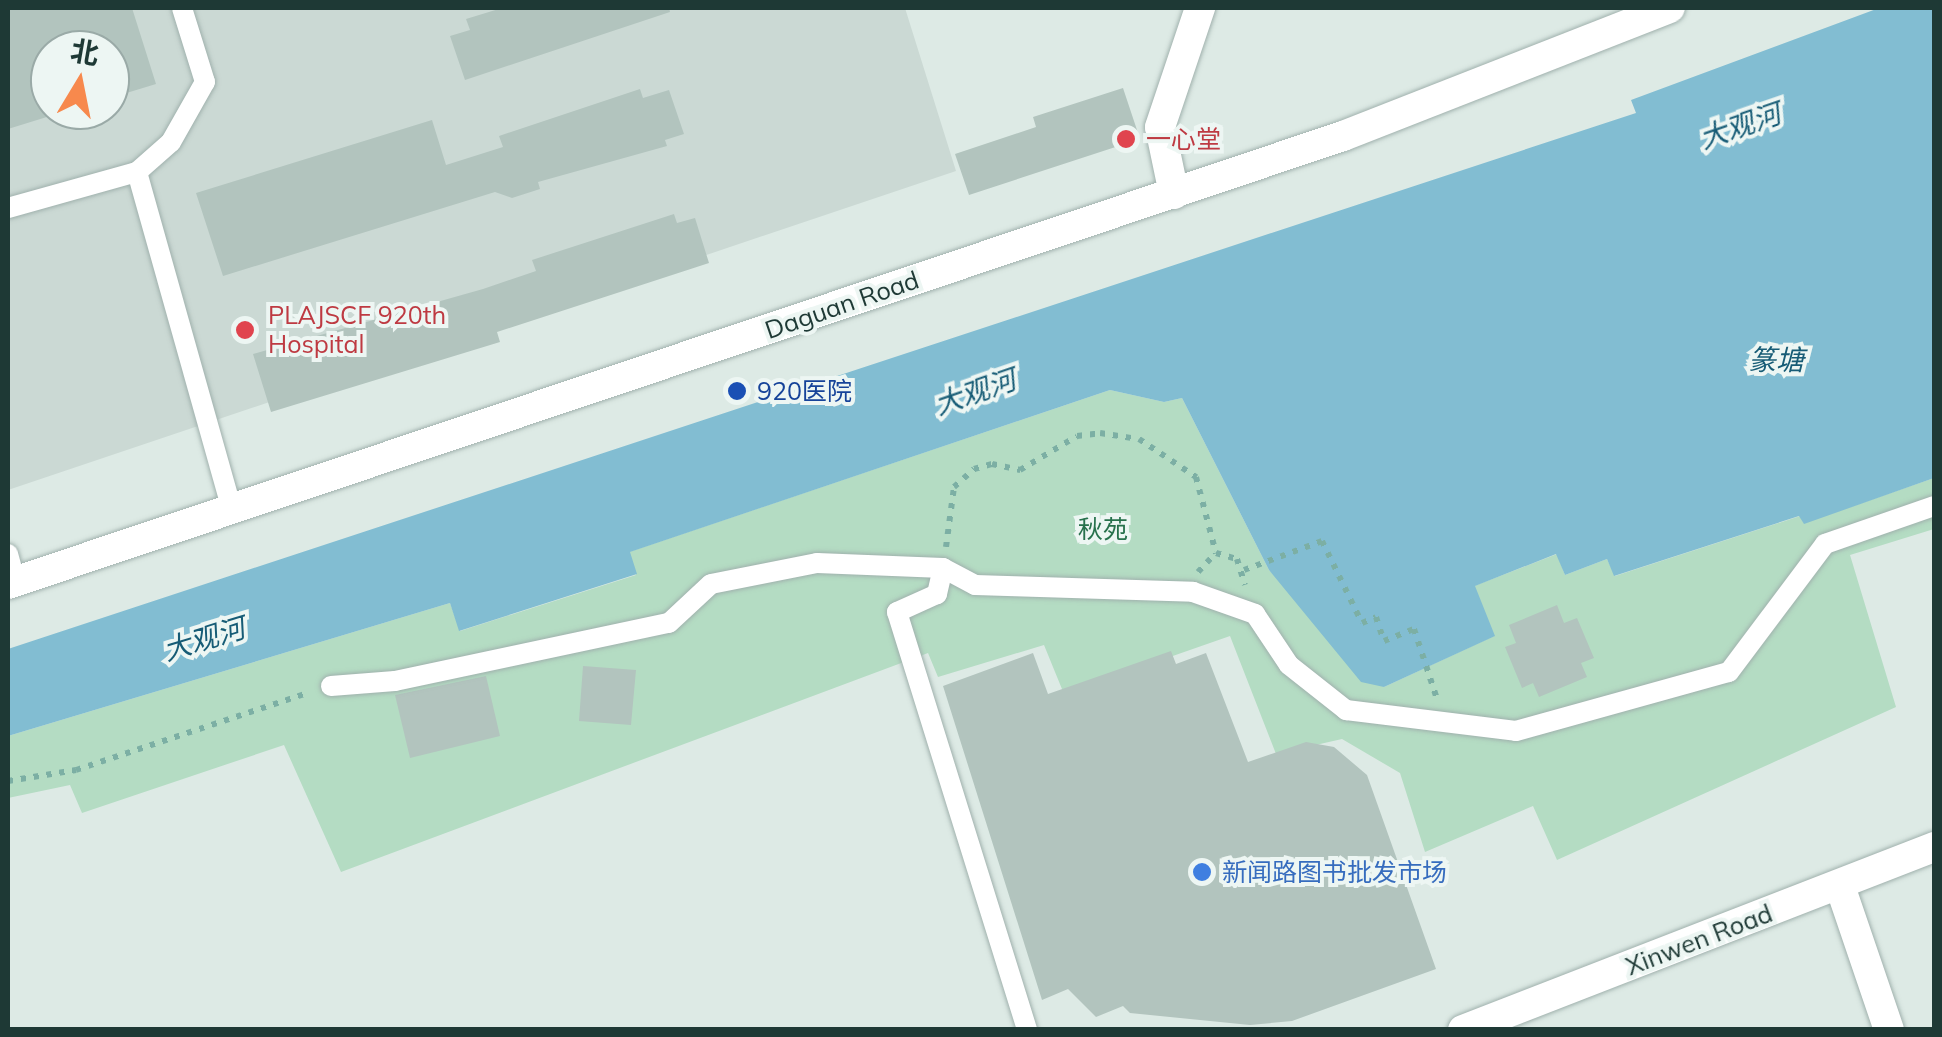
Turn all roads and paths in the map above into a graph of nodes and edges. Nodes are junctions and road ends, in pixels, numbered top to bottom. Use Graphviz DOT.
graph roads {
  1 [pos="182,8"];
  2 [pos="1200,8"];
  3 [pos="1670,8"];
  4 [pos="137,172"];
  5 [pos="1174,194"];
  6 [pos="8,208"];
  7 [pos="1934,506"];
  8 [pos="233,513"];
  9 [pos="1216,554"];
  10 [pos="944,568"];
  11 [pos="1244,570"];
  12 [pos="10,573"];
  13 [pos="1428,667"];
  14 [pos="331,686"];
  15 [pos="8,781"];
  16 [pos="1934,847"];
  17 [pos="1840,886"];
  18 [pos="1027,1030"];
  19 [pos="1463,1030"];
  20 [pos="1889,1030"];
  1 -- 4 [label="lane"];
  2 -- 5 [label="main road"];
  3 -- 5 [label="main road, Daguan Road"];
  4 -- 6 [label="lane"];
  4 -- 8 [label="lane"];
  5 -- 8 [label="main road, Daguan Road"];
  7 -- 10 [label="lane"];
  8 -- 12 [label="main road, Daguan Road"];
  9 -- 10 [label="path"];
  10 -- 14 [label="lane"];
  10 -- 18 [label="lane"];
  11 -- 13 [label="path"];
  14 -- 15 [label="path"];
  16 -- 17 [label="main road, Xinwen Road"];
  17 -- 19 [label="main road, Xinwen Road"];
  17 -- 20 [label="main road"];
}
